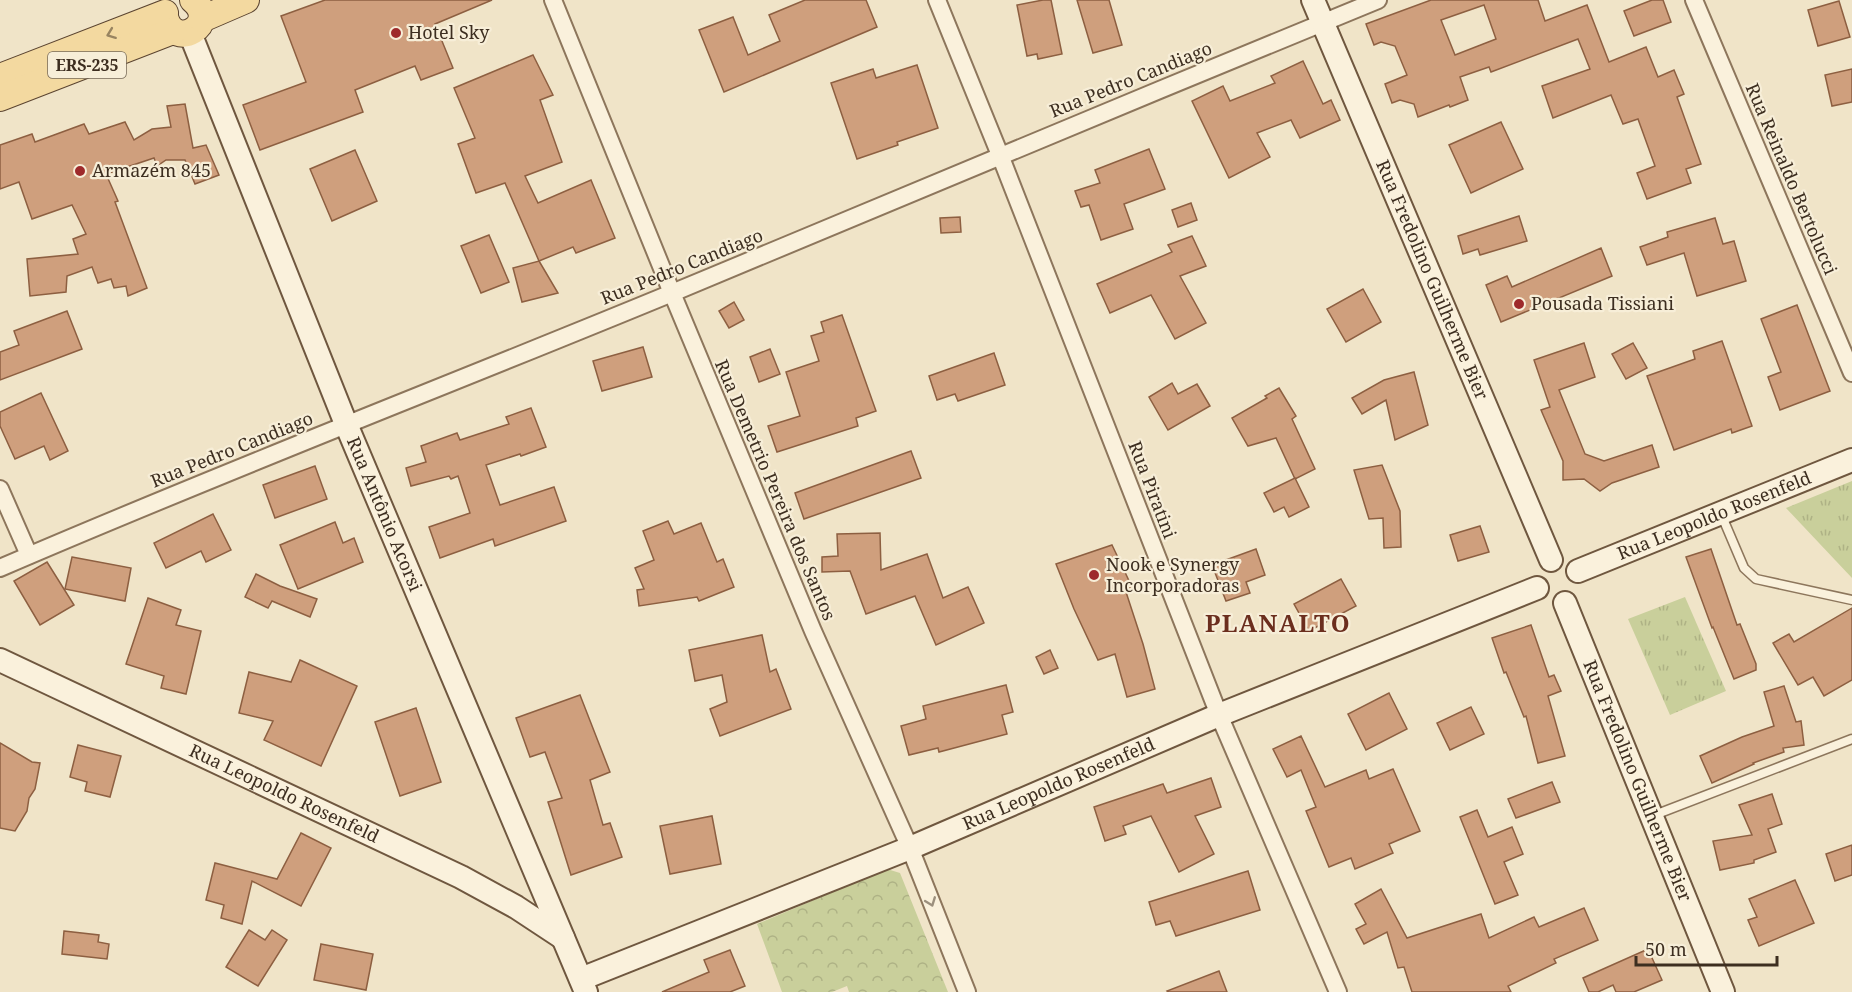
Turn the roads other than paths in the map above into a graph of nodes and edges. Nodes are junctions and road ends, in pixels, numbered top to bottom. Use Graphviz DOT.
graph roads {
  1 [pos="246,0"];
  2 [pos="554,0"];
  3 [pos="936,0"];
  4 [pos="1313,0"];
  5 [pos="1378,0"];
  6 [pos="1694,0"];
  7 [pos="186,12"];
  8 [pos="1322,23"];
  9 [pos="0,77"];
  10 [pos="0,98"];
  11 [pos="1000,155"];
  12 [pos="672,293"];
  13 [pos="1852,373"];
  14 [pos="346,424"];
  15 [pos="1852,460"];
  16 [pos="0,489"];
  17 [pos="1721,514"];
  18 [pos="29,555"];
  19 [pos="1551,560"];
  20 [pos="0,568"];
  21 [pos="1578,571"];
  22 [pos="1537,588"];
  23 [pos="1852,600"];
  24 [pos="1565,603"];
  25 [pos="0,660"];
  26 [pos="1219,715"];
  27 [pos="1852,739"];
  28 [pos="1651,817"];
  29 [pos="910,848"];
  30 [pos="563,938"];
  31 [pos="583,985"];
  32 [pos="967,992"];
  33 [pos="1338,992"];
  34 [pos="1723,992"];
  1 -- 7 [label="main road, ERS-235"];
  2 -- 12 [label="street, Rua Demetrio Pereira dos Santos"];
  3 -- 11 [label="street, Rua Piratini"];
  4 -- 8 [label="street, Rua Fredolino Guilherme Bier"];
  5 -- 8 [label="street, Rua Pedro Candiago"];
  6 -- 13 [label="street, Rua Reinaldo Bertolucci"];
  7 -- 9 [label="main road, ERS-235, one-way"];
  7 -- 10 [label="main road, ERS-235"];
  7 -- 14 [label="street, Rua Antônio Acorsi"];
  8 -- 11 [label="street, Rua Pedro Candiago"];
  8 -- 19 [label="street, Rua Fredolino Guilherme Bier"];
  11 -- 12 [label="street, Rua Pedro Candiago"];
  11 -- 26 [label="street, Rua Piratini"];
  12 -- 14 [label="street, Rua Pedro Candiago"];
  12 -- 29 [label="street, Rua Demetrio Pereira dos Santos"];
  14 -- 18 [label="street, Rua Pedro Candiago"];
  14 -- 30 [label="street, Rua Antônio Acorsi"];
  15 -- 17 [label="street, Rua Leopoldo Rosenfeld"];
  16 -- 18 [label="street"];
  17 -- 21 [label="street, Rua Leopoldo Rosenfeld"];
  17 -- 23 [label="lane"];
  18 -- 20 [label="street, Rua Pedro Candiago"];
  19 -- 21 [label="street"];
  19 -- 22 [label="street"];
  21 -- 24 [label="street"];
  22 -- 24 [label="street"];
  22 -- 26 [label="street, Rua Leopoldo Rosenfeld"];
  24 -- 28 [label="street, Rua Fredolino Guilherme Bier"];
  25 -- 30 [label="street, Rua Leopoldo Rosenfeld"];
  26 -- 29 [label="street, Rua Leopoldo Rosenfeld"];
  26 -- 33 [label="street, Rua Piratini"];
  27 -- 28 [label="lane"];
  28 -- 34 [label="street, Rua Fredolino Guilherme Bier"];
  29 -- 31 [label="street, Rua Leopoldo Rosenfeld"];
  29 -- 32 [label="street, Rua Demetrio Pereira dos Santos, one-way"];
  30 -- 31 [label="street, Rua Antônio Acorsi"];
}
